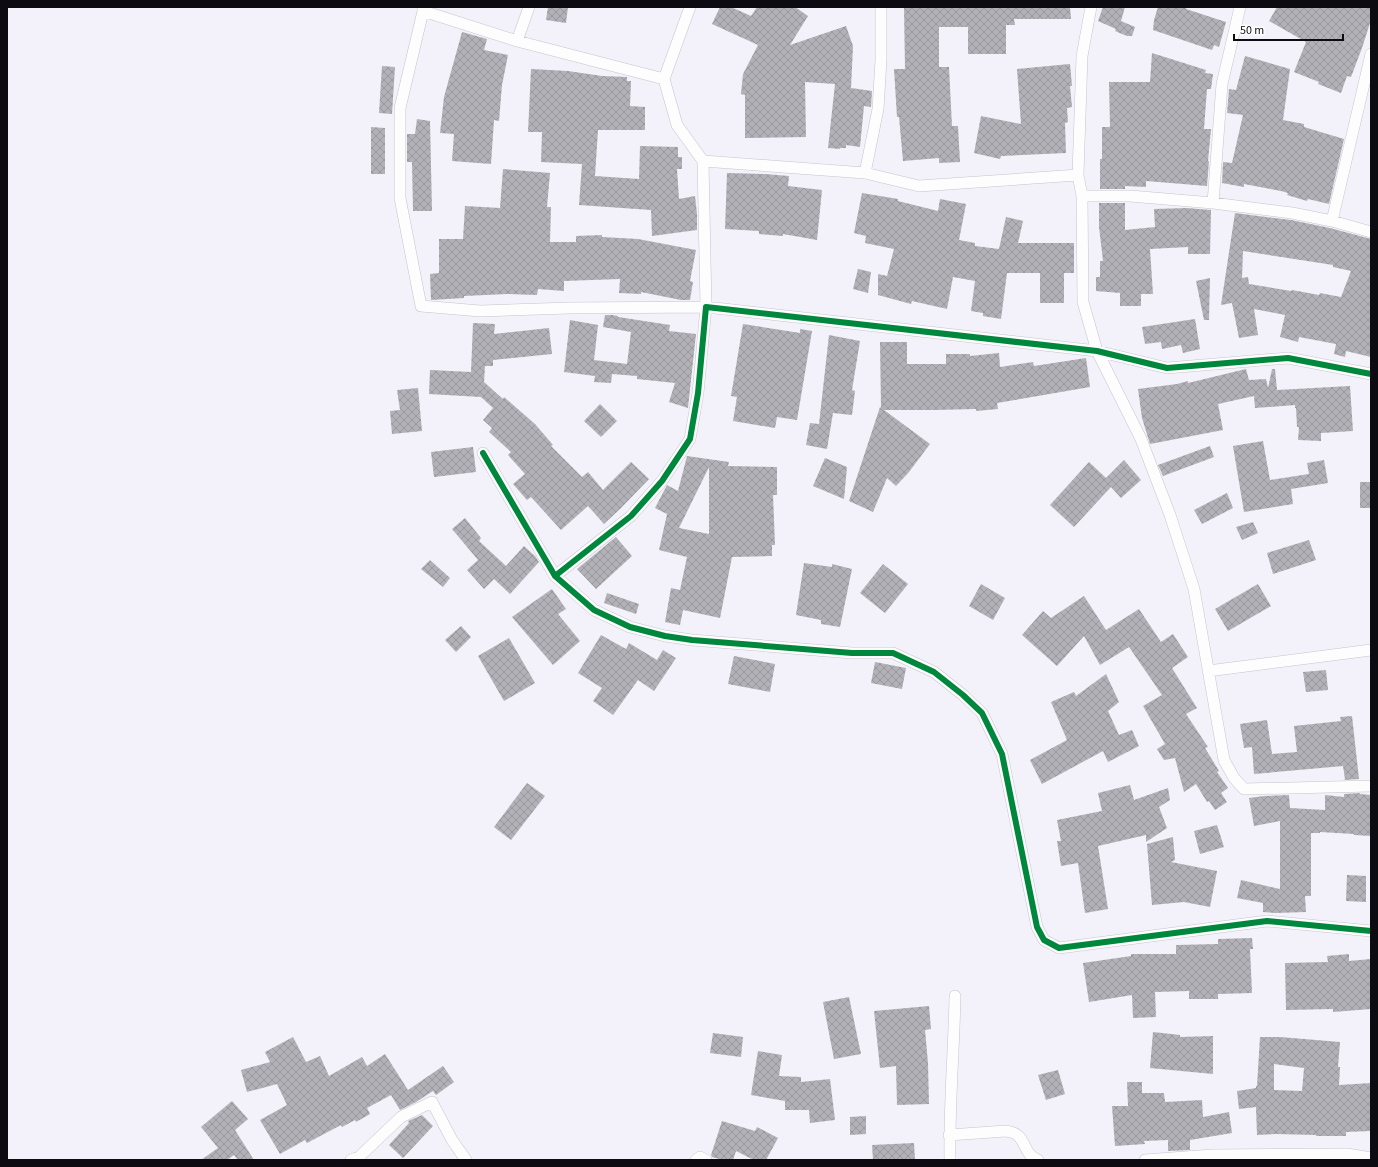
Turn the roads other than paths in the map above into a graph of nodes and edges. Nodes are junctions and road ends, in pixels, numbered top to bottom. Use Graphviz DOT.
graph roads {
  1 [pos="529,7"];
  2 [pos="690,7"];
  3 [pos="881,7"];
  4 [pos="1091,7"];
  5 [pos="1240,7"];
  6 [pos="423,9"];
  7 [pos="517,41"];
  8 [pos="1371,54"];
  9 [pos="664,79"];
  10 [pos="703,161"];
  11 [pos="865,173"];
  12 [pos="1078,175"];
  13 [pos="1082,196"];
  14 [pos="1213,203"];
  15 [pos="1332,221"];
  16 [pos="1371,232"];
  17 [pos="706,307"];
  18 [pos="1097,351"];
  19 [pos="1371,374"];
  20 [pos="482,453"];
  21 [pos="555,576"];
  22 [pos="1371,650"];
  23 [pos="1208,671"];
  24 [pos="1371,786"];
  25 [pos="1371,931"];
  26 [pos="955,996"];
  27 [pos="949,1135"];
  28 [pos="1371,1158"];
  29 [pos="357,1159"];
  30 [pos="466,1160"];
  31 [pos="696,1160"];
  32 [pos="706,1160"];
  33 [pos="950,1160"];
  34 [pos="1038,1160"];
  35 [pos="1145,1160"];
  1 -- 7 [label="street"];
  2 -- 9 [label="street"];
  3 -- 11 [label="street"];
  4 -- 12 [label="street"];
  5 -- 14 [label="street"];
  6 -- 7 [label="street"];
  6 -- 17 [label="street"];
  7 -- 9 [label="street"];
  8 -- 15 [label="street"];
  9 -- 10 [label="street"];
  10 -- 11 [label="street"];
  10 -- 17 [label="street"];
  11 -- 12 [label="street"];
  12 -- 13 [label="street"];
  13 -- 14 [label="street"];
  13 -- 18 [label="street"];
  14 -- 15 [label="street"];
  15 -- 16 [label="street"];
  17 -- 18 [label="street"];
  17 -- 21 [label="street"];
  18 -- 19 [label="street"];
  18 -- 23 [label="street"];
  20 -- 21 [label="street"];
  21 -- 25 [label="street"];
  22 -- 23 [label="street"];
  23 -- 24 [label="street"];
  26 -- 27 [label="street"];
  27 -- 33 [label="street"];
  27 -- 34 [label="street"];
  28 -- 35 [label="street"];
  29 -- 30 [label="street"];
  31 -- 32 [label="street"];
}
